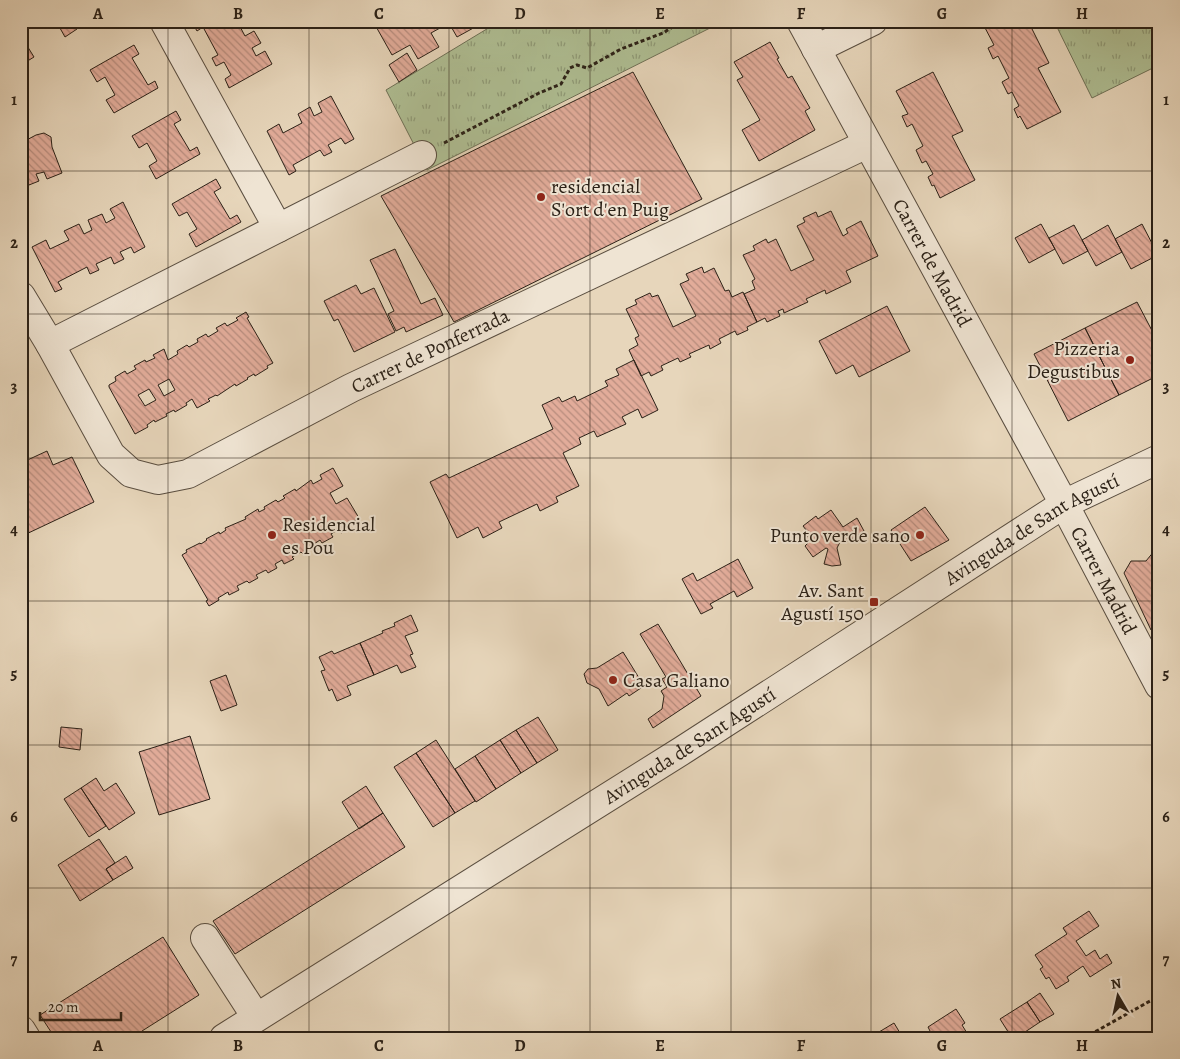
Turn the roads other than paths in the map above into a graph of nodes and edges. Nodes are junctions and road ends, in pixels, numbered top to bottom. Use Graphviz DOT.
graph roads {
  1 [pos="164,21"];
  2 [pos="801,21"];
  3 [pos="873,21"];
  4 [pos="816,49"];
  5 [pos="867,144"];
  6 [pos="422,155"];
  7 [pos="278,228"];
  8 [pos="21,296"];
  9 [pos="50,344"];
  10 [pos="1159,459"];
  11 [pos="1064,504"];
  12 [pos="1159,685"];
  13 [pos="205,938"];
  14 [pos="256,1017"];
  15 [pos="21,1030"];
  16 [pos="26,1038"];
  17 [pos="224,1038"];
  1 -- 7 [label="street"];
  2 -- 4 [label="street, Carrer de Madrid"];
  3 -- 4 [label="street"];
  4 -- 5 [label="street, Carrer de Madrid"];
  5 -- 9 [label="street, Carrer de Ponferrada"];
  5 -- 11 [label="street, Carrer de Madrid"];
  6 -- 7 [label="street"];
  7 -- 9 [label="street"];
  8 -- 9 [label="street, Carrer de Ponferrada"];
  10 -- 11 [label="street, Avinguda de Sant Agustí"];
  11 -- 12 [label="street, Carrer Madrid"];
  11 -- 14 [label="street, Avinguda de Sant Agustí"];
  13 -- 14 [label="street"];
  14 -- 17 [label="street, Avinguda de Sant Agustí"];
  15 -- 16 [label="street"];
}
